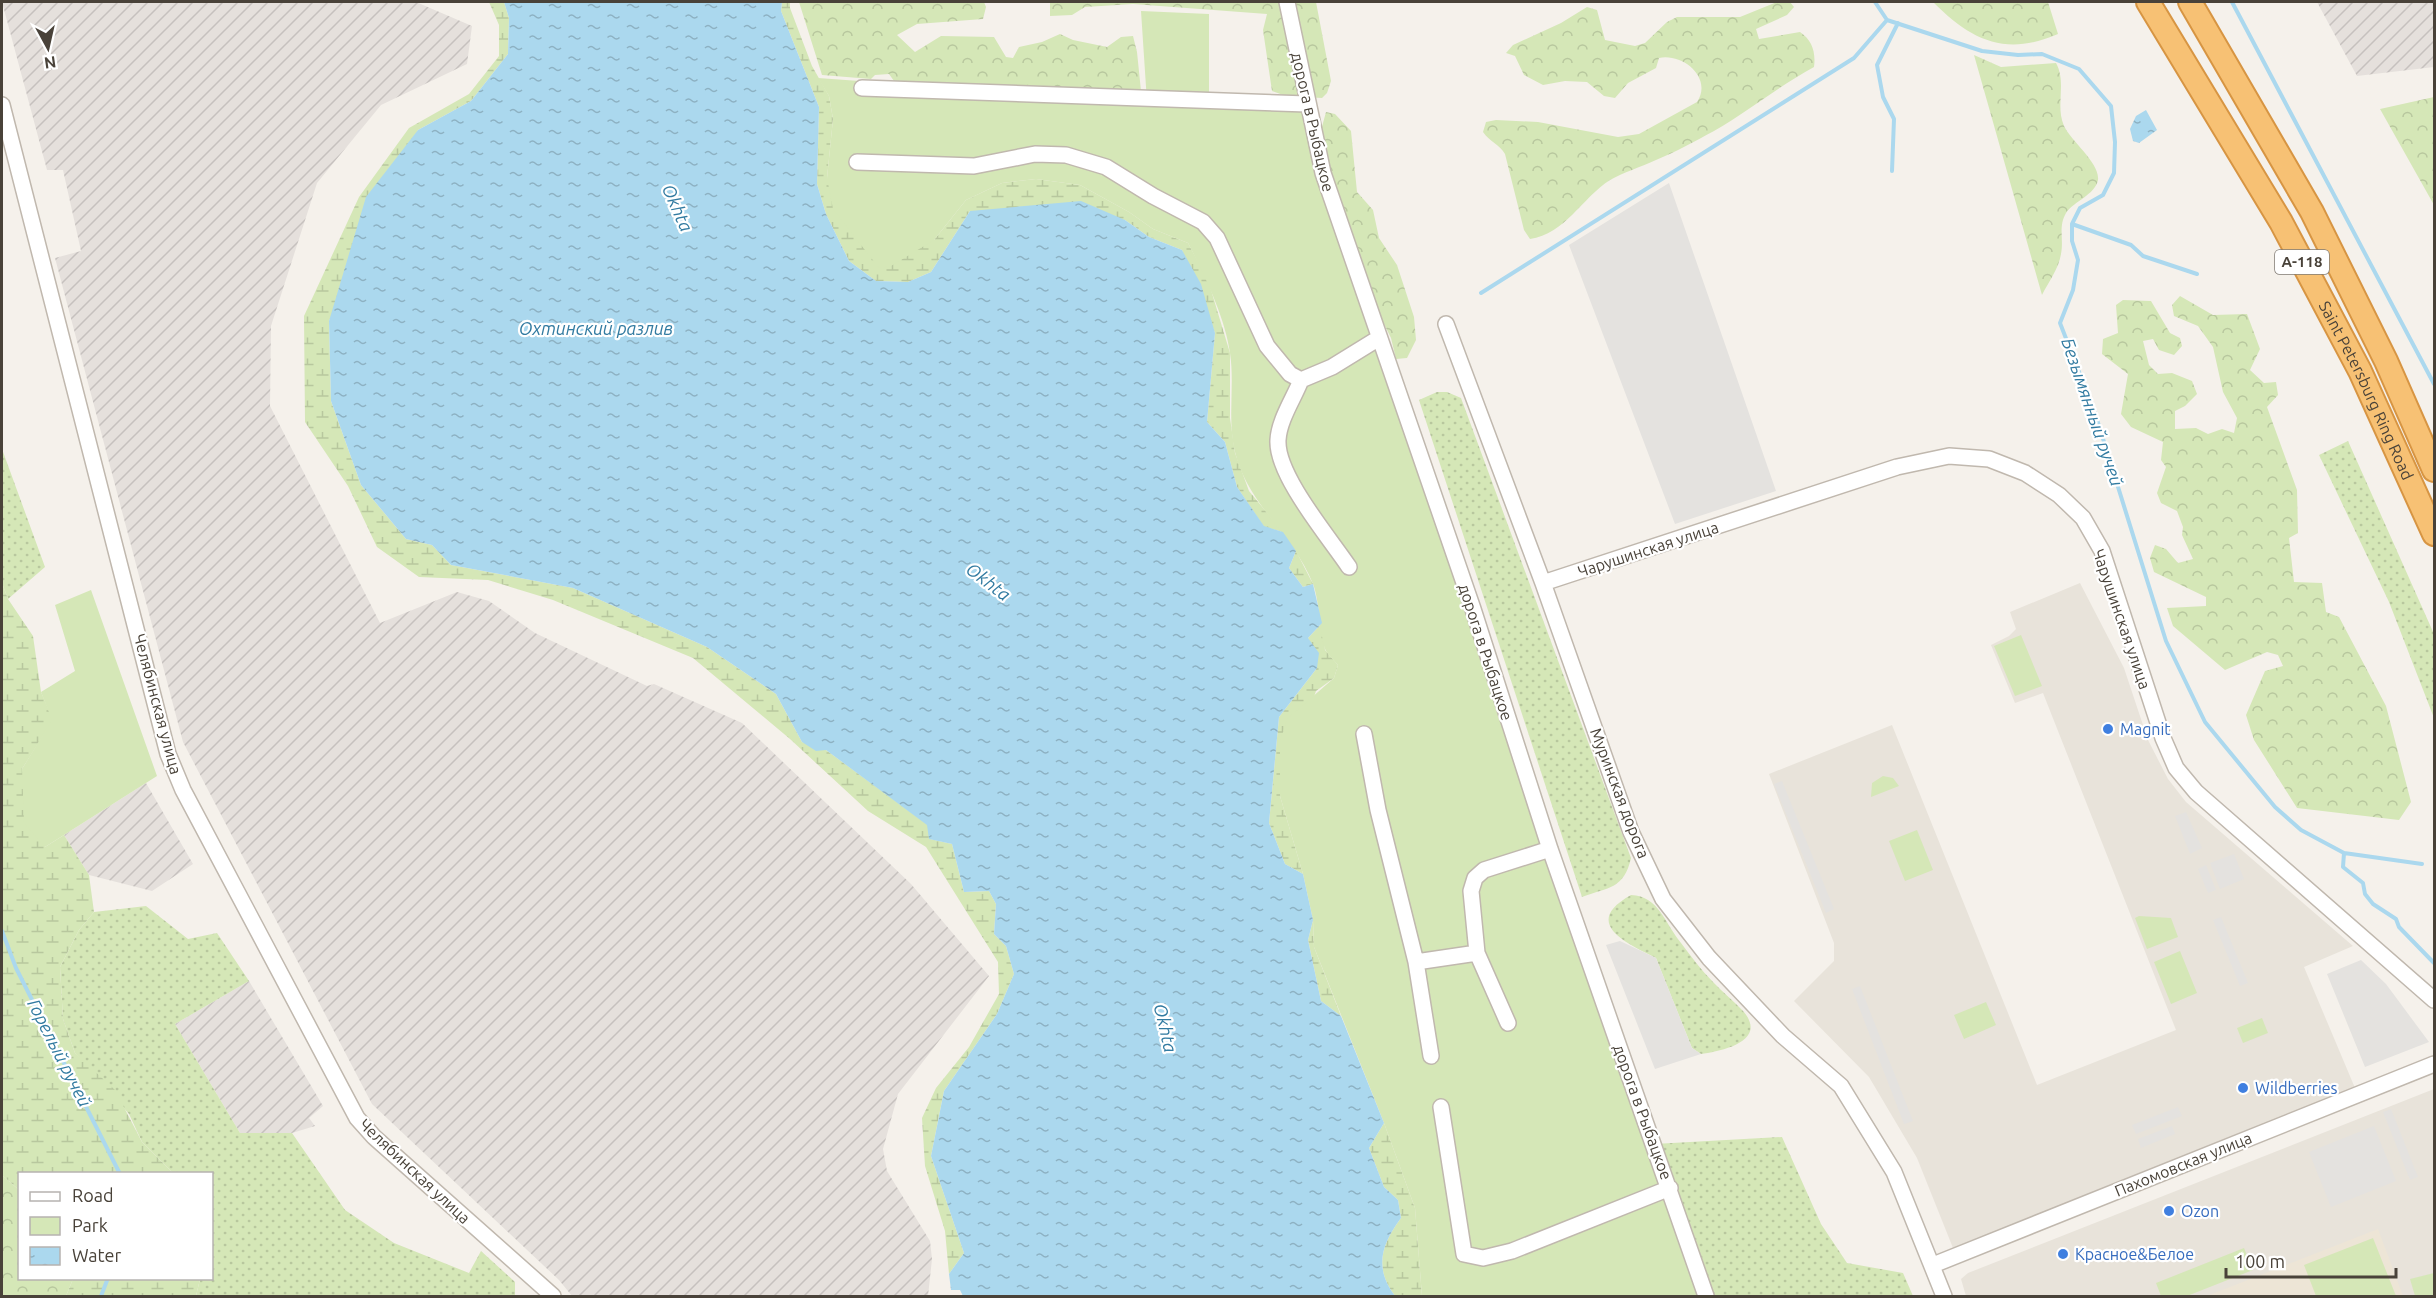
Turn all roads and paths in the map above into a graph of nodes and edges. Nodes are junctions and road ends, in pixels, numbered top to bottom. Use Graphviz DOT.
graph roads {
  1 [pos="1287,2"];
  2 [pos="2148,2"];
  3 [pos="2190,2"];
  4 [pos="862,88"];
  5 [pos="1307,104"];
  6 [pos="2,105"];
  7 [pos="857,162"];
  8 [pos="1446,324"];
  9 [pos="1379,338"];
  10 [pos="1301,380"];
  11 [pos="2434,470"];
  12 [pos="2434,534"];
  13 [pos="1349,567"];
  14 [pos="1544,584"];
  15 [pos="1364,734"];
  16 [pos="1550,849"];
  17 [pos="1477,953"];
  18 [pos="1416,962"];
  19 [pos="2434,1000"];
  20 [pos="1508,1023"];
  21 [pos="1431,1056"];
  22 [pos="2434,1064"];
  23 [pos="1441,1107"];
  24 [pos="1670,1188"];
  25 [pos="1932,1265"];
  26 [pos="553,1296"];
  27 [pos="1706,1296"];
  28 [pos="1944,1296"];
  1 -- 5 [label="street, дорога в Рыбацкое"];
  2 -- 12 [label="highway, Saint Petersburg Ring Road / А-118"];
  3 -- 11 [label="highway, Saint Petersburg Ring Road / А-118"];
  4 -- 5 [label="street"];
  5 -- 9 [label="street, дорога в Рыбацкое"];
  6 -- 26 [label="street, Челябинская улица"];
  7 -- 10 [label="street"];
  8 -- 14 [label="street, Муринская дорога"];
  9 -- 10 [label="street"];
  9 -- 16 [label="street, дорога в Рыбацкое"];
  10 -- 13 [label="street"];
  14 -- 19 [label="street, Чарушинская улица"];
  14 -- 25 [label="street, Муринская дорога"];
  15 -- 18 [label="street"];
  16 -- 17 [label="street"];
  16 -- 24 [label="street, дорога в Рыбацкое"];
  17 -- 18 [label="street"];
  17 -- 20 [label="street"];
  18 -- 21 [label="street"];
  22 -- 25 [label="street, Пахомовская улица"];
  23 -- 24 [label="street"];
  24 -- 27 [label="street, дорога в Рыбацкое"];
  25 -- 28 [label="street, Муринская дорога"];
}
